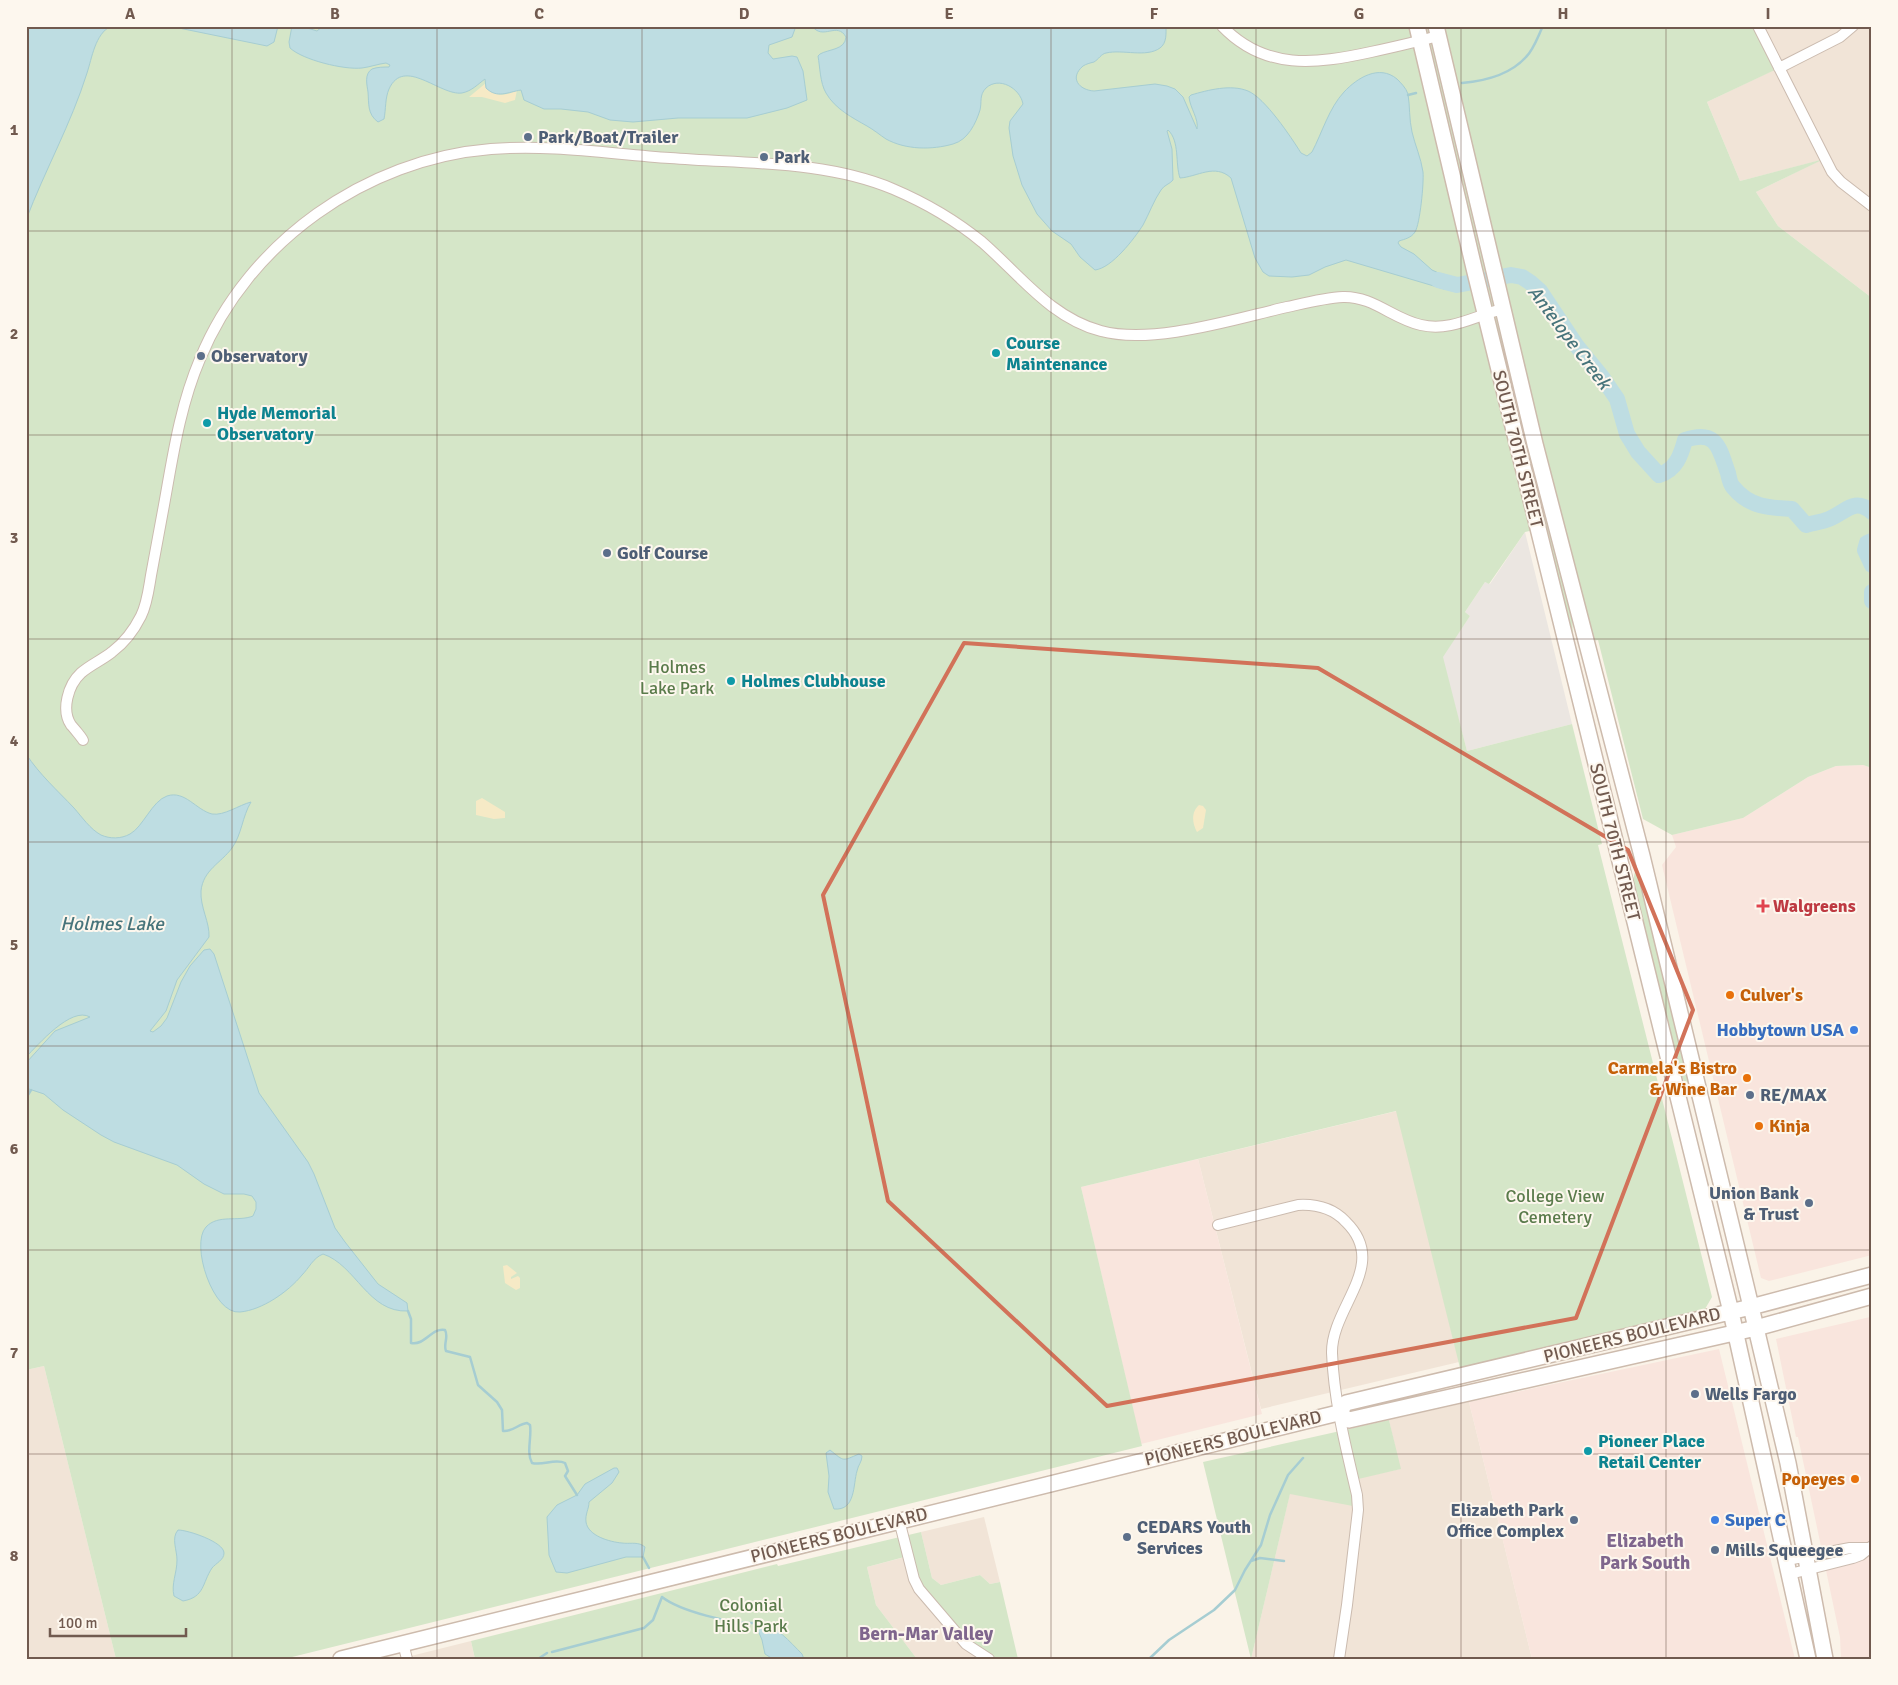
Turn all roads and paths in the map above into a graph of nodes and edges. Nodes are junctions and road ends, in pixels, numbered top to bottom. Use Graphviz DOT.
graph roads {
  1 [pos="1222,26"];
  2 [pos="1758,26"];
  3 [pos="1853,26"];
  4 [pos="1437,31"];
  5 [pos="1418,33"];
  6 [pos="1779,68"];
  7 [pos="1872,206"];
  8 [pos="1503,309"];
  9 [pos="1485,313"];
  10 [pos="1469,321"];
  11 [pos="1490,332"];
  12 [pos="83,740"];
  13 [pos="1218,1225"];
  14 [pos="1872,1275"];
  15 [pos="1872,1296"];
  16 [pos="1751,1307"];
  17 [pos="1730,1312"];
  18 [pos="1756,1328"];
  19 [pos="1735,1332"];
  20 [pos="1338,1413"];
  21 [pos="899,1520"];
  22 [pos="1870,1547"];
  23 [pos="1808,1562"];
  24 [pos="1788,1567"];
  25 [pos="403,1643"];
  26 [pos="341,1659"];
  27 [pos="407,1659"];
  28 [pos="989,1659"];
  29 [pos="1339,1659"];
  30 [pos="1808,1659"];
  31 [pos="1825,1659"];
  1 -- 5 [label="street"];
  2 -- 6 [label="street"];
  3 -- 6 [label="street"];
  4 -- 5 [label="street"];
  4 -- 8 [label="main road, SOUTH 70TH STREET"];
  5 -- 9 [label="main road, SOUTH 70TH STREET"];
  6 -- 7 [label="street"];
  8 -- 9 [label="street"];
  8 -- 16 [label="main road, SOUTH 70TH STREET"];
  9 -- 10 [label="street"];
  9 -- 11 [label="main road, SOUTH 70TH STREET"];
  10 -- 11 [label="street"];
  10 -- 12 [label="street"];
  11 -- 17 [label="main road, SOUTH 70TH STREET"];
  13 -- 20 [label="street"];
  14 -- 16 [label="main road, PIONEERS BOULEVARD"];
  15 -- 18 [label="main road, PIONEERS BOULEVARD"];
  16 -- 17 [label="main road, PIONEERS BOULEVARD"];
  16 -- 18 [label="main road, SOUTH 70TH STREET"];
  17 -- 19 [label="main road, SOUTH 70TH STREET"];
  17 -- 20 [label="main road, PIONEERS BOULEVARD"];
  18 -- 19 [label="main road, PIONEERS BOULEVARD"];
  18 -- 23 [label="main road, SOUTH 70TH STREET"];
  19 -- 20 [label="main road, PIONEERS BOULEVARD"];
  19 -- 24 [label="main road, SOUTH 70TH STREET"];
  20 -- 21 [label="main road, PIONEERS BOULEVARD"];
  20 -- 29 [label="street"];
  21 -- 25 [label="main road, PIONEERS BOULEVARD"];
  21 -- 28 [label="street"];
  22 -- 23 [label="street"];
  23 -- 24 [label="street"];
  23 -- 31 [label="main road, SOUTH 70TH STREET"];
  24 -- 30 [label="main road, SOUTH 70TH STREET"];
  25 -- 26 [label="main road, PIONEERS BOULEVARD"];
  25 -- 27 [label="street"];
}
